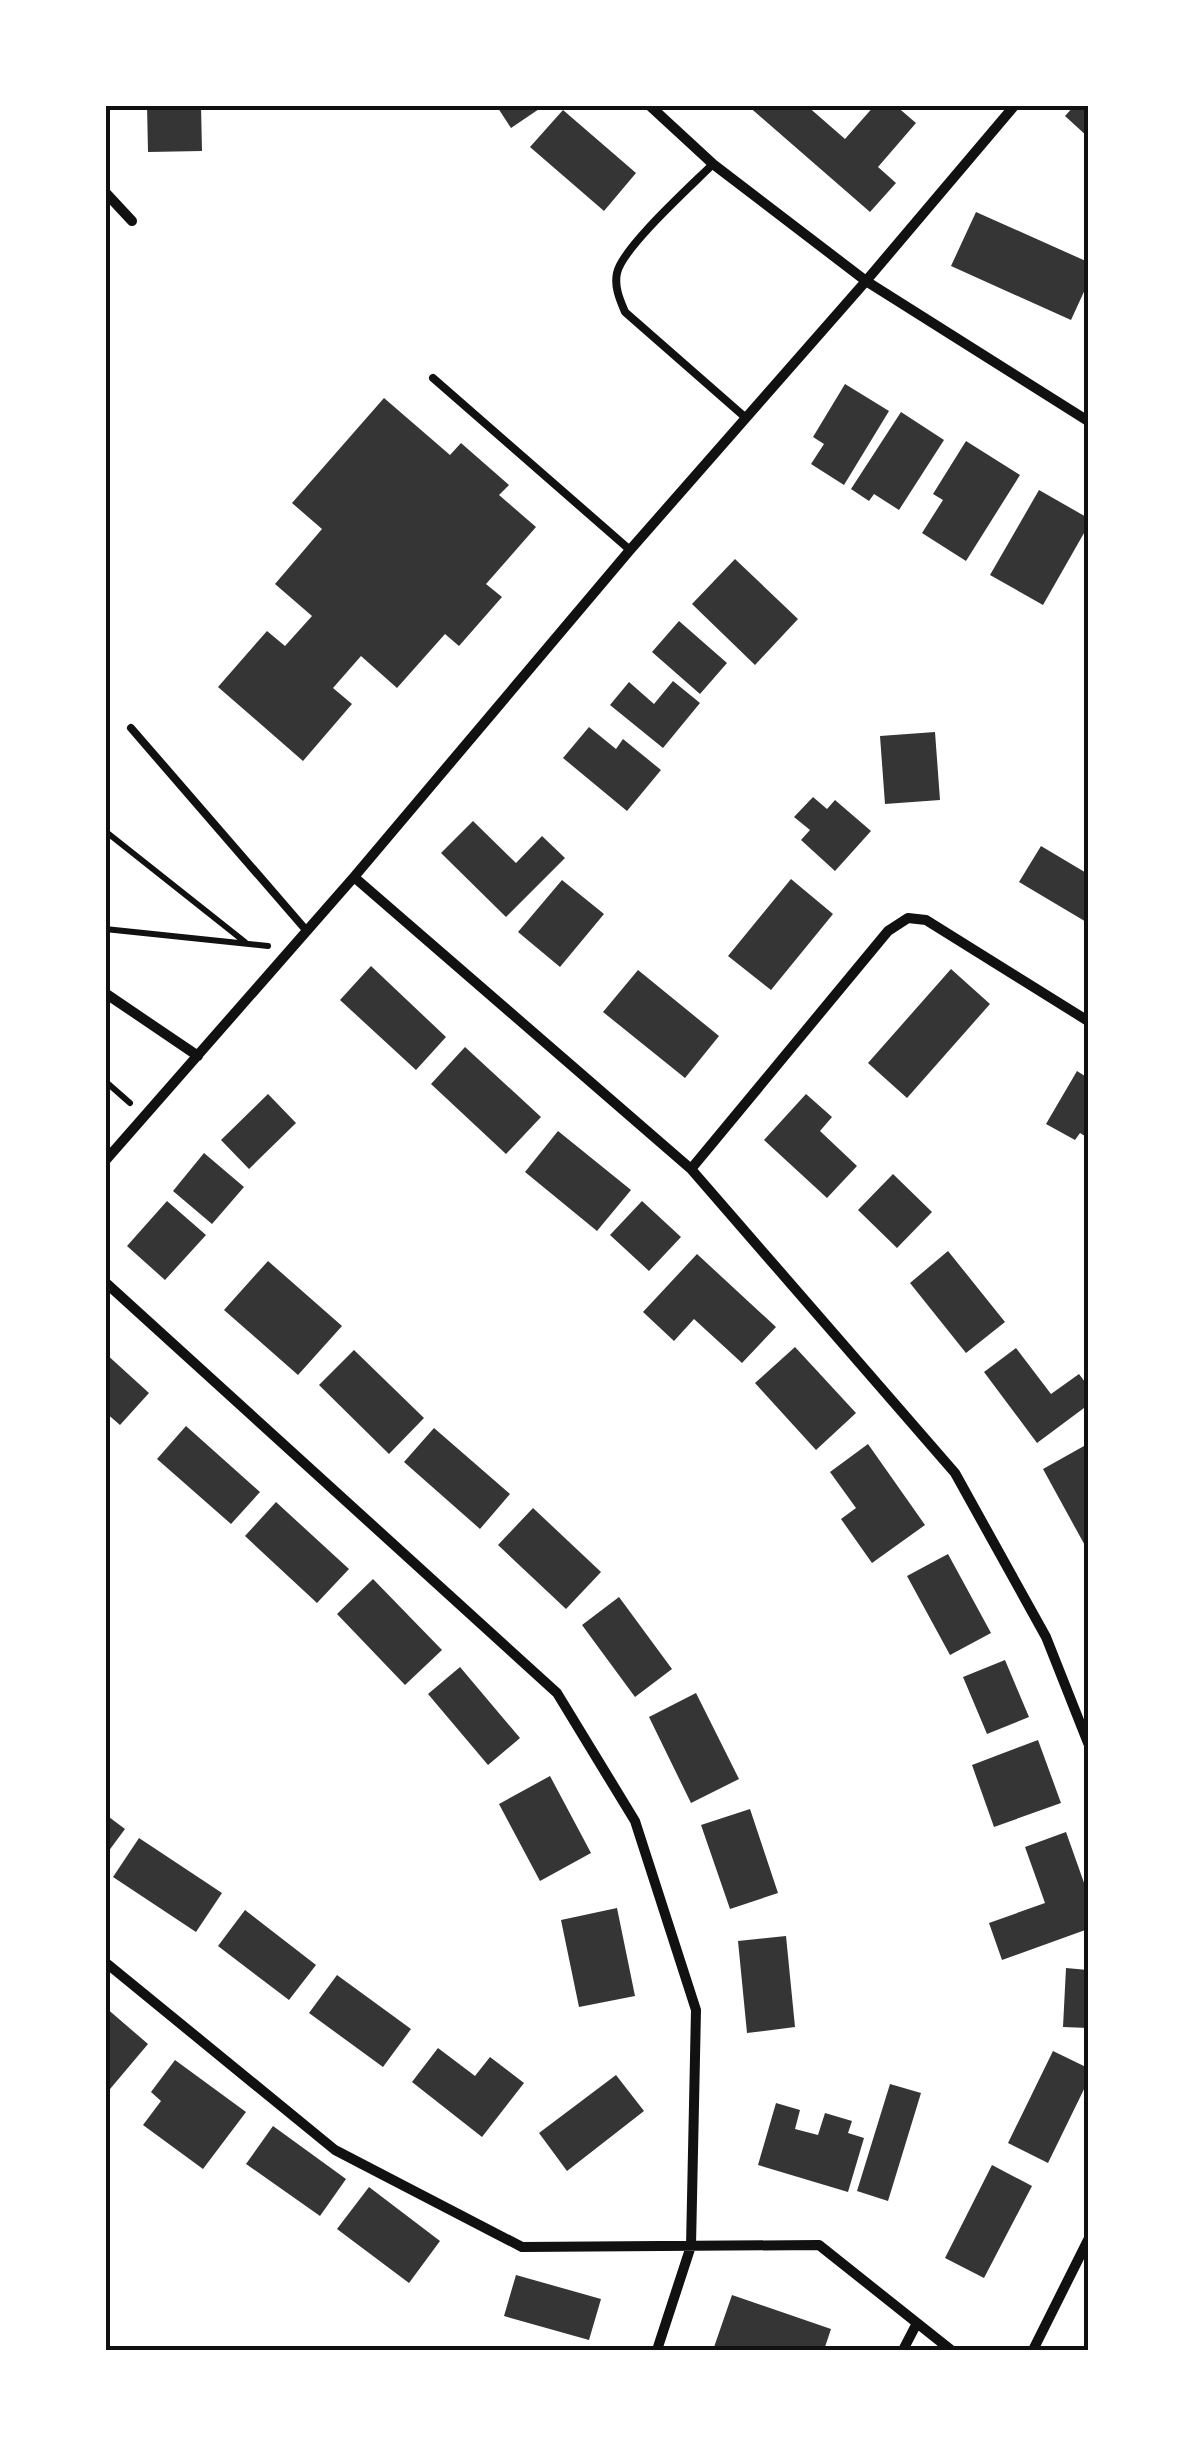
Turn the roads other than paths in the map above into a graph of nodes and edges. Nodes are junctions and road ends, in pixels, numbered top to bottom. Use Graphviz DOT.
graph roads {
  1 [pos="649,105"];
  2 [pos="1016,105"];
  3 [pos="713,164"];
  4 [pos="105,192"];
  5 [pos="132,222"];
  6 [pos="866,281"];
  7 [pos="433,378"];
  8 [pos="746,418"];
  9 [pos="1088,421"];
  10 [pos="630,550"];
  11 [pos="131,728"];
  12 [pos="354,877"];
  13 [pos="306,930"];
  14 [pos="105,993"];
  15 [pos="1088,1020"];
  16 [pos="198,1056"];
  17 [pos="105,1160"];
  18 [pos="691,1169"];
  19 [pos="105,1282"];
  20 [pos="1088,1743"];
  21 [pos="105,1962"];
  22 [pos="1088,2240"];
  23 [pos="691,2246"];
  24 [pos="917,2323"];
  25 [pos="656,2350"];
  26 [pos="903,2350"];
  27 [pos="952,2350"];
  28 [pos="1033,2350"];
  1 -- 3 [label="street"];
  2 -- 6 [label="street"];
  3 -- 6 [label="street"];
  3 -- 8 [label="lane"];
  4 -- 5 [label="street"];
  6 -- 8 [label="street"];
  6 -- 9 [label="street"];
  7 -- 10 [label="lane"];
  8 -- 10 [label="street"];
  10 -- 12 [label="street"];
  11 -- 13 [label="lane"];
  12 -- 13 [label="street"];
  12 -- 18 [label="street"];
  13 -- 16 [label="street"];
  14 -- 16 [label="street"];
  15 -- 18 [label="street"];
  16 -- 17 [label="street"];
  18 -- 20 [label="street"];
  19 -- 23 [label="street"];
  21 -- 23 [label="street"];
  22 -- 28 [label="street"];
  23 -- 24 [label="street"];
  23 -- 25 [label="street"];
  24 -- 26 [label="street"];
  24 -- 27 [label="street"];
}
